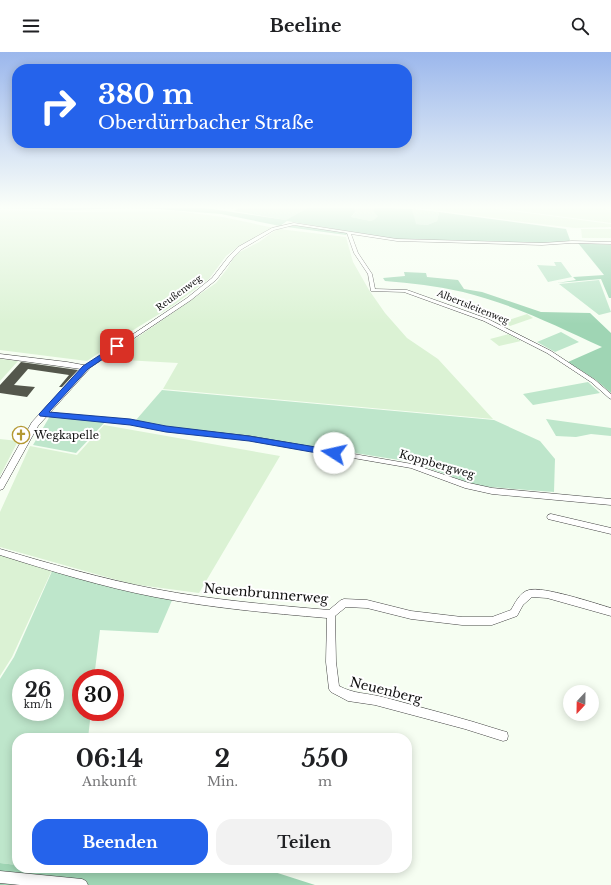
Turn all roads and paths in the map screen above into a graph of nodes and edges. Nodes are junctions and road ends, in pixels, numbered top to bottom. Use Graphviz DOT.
graph roads {
  1 [pos="244,246"];
  2 [pos="354,246"];
  3 [pos="0,356"];
  4 [pos="86,368"];
  5 [pos="611,397"];
  6 [pos="43,414"];
  7 [pos="0,487"];
  8 [pos="611,502"];
  9 [pos="551,517"];
  10 [pos="611,531"];
  11 [pos="0,552"];
  12 [pos="611,612"];
  13 [pos="331,614"];
  14 [pos="503,736"];
  15 [pos="0,877"];
  16 [pos="82,885"];
  1 -- 4 [label="street, Reußenweg"];
  2 -- 5 [label="street, Albertsleitenweg"];
  3 -- 4 [label="street"];
  4 -- 6 [label="street"];
  6 -- 7 [label="street"];
  6 -- 8 [label="street, Koppbergweg"];
  9 -- 10 [label="street"];
  11 -- 13 [label="street, Neuenbrunnerweg"];
  12 -- 13 [label="street, Neuenbrunnerweg"];
  13 -- 14 [label="street, Neuenberg"];
  15 -- 16 [label="street"];
}
